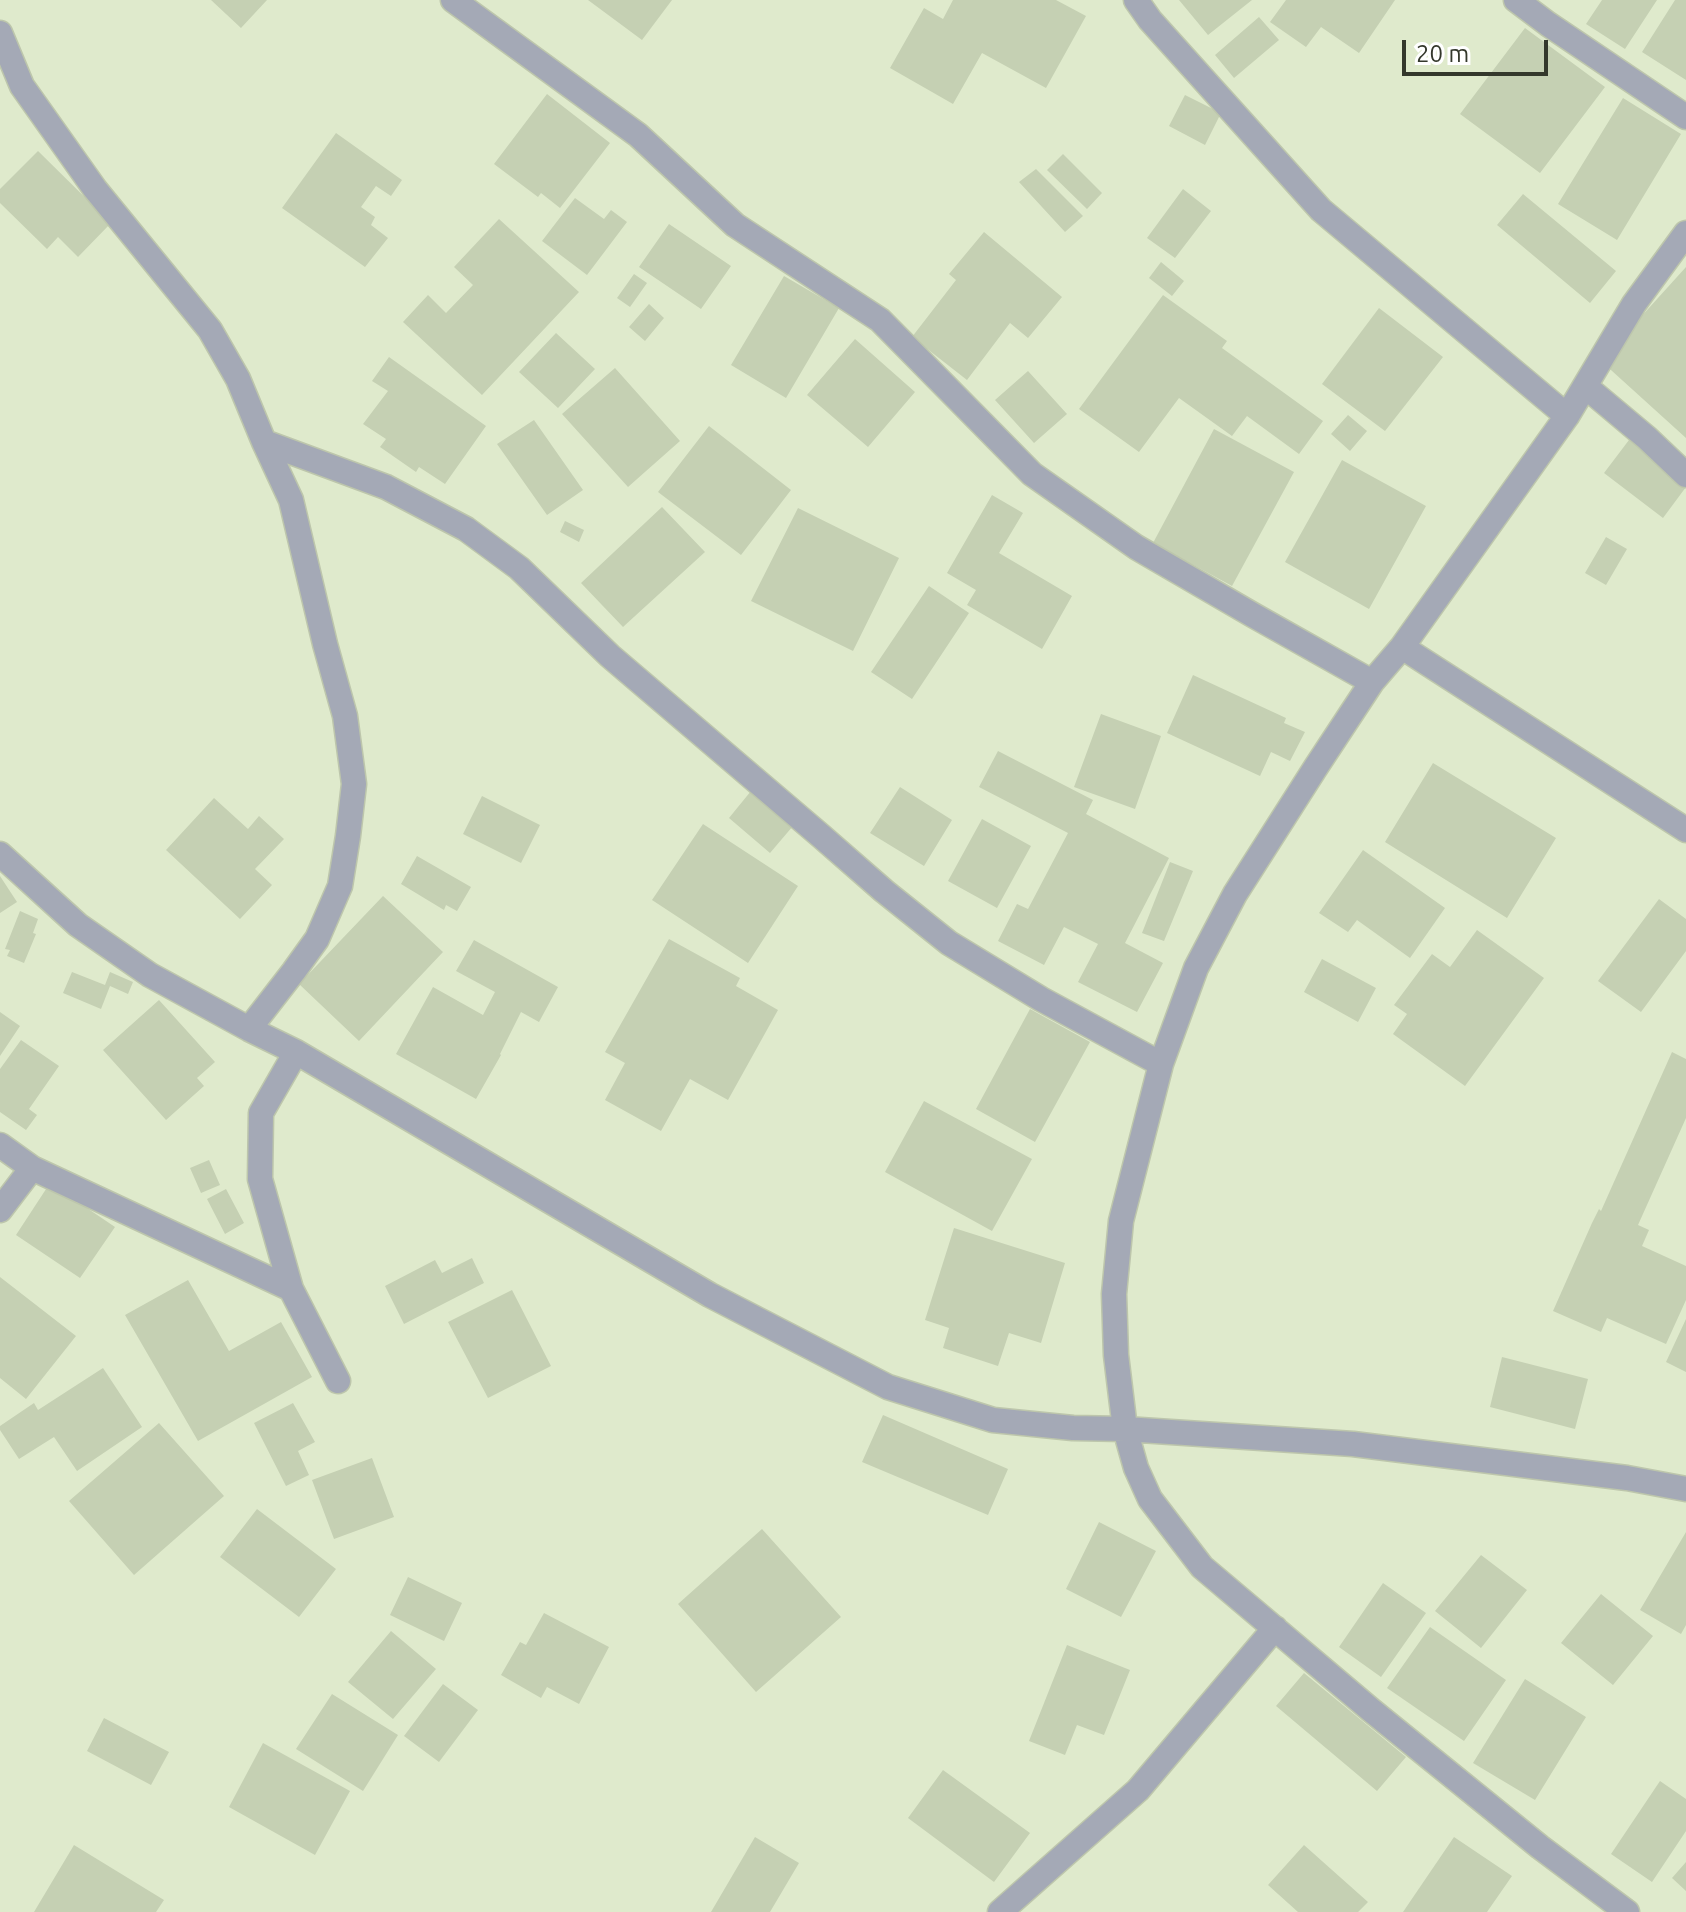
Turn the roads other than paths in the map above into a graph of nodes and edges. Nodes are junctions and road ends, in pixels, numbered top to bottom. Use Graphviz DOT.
graph roads {
  1 [pos="453,0"];
  2 [pos="1136,0"];
  3 [pos="1516,0"];
  4 [pos="0,33"];
  5 [pos="1686,117"];
  6 [pos="1686,233"];
  7 [pos="1585,386"];
  8 [pos="1567,416"];
  9 [pos="264,442"];
  10 [pos="1686,475"];
  11 [pos="1402,647"];
  12 [pos="1372,682"];
  13 [pos="1686,830"];
  14 [pos="0,854"];
  15 [pos="249,1029"];
  16 [pos="296,1052"];
  17 [pos="1161,1064"];
  18 [pos="0,1145"];
  19 [pos="32,1168"];
  20 [pos="0,1210"];
  21 [pos="291,1289"];
  22 [pos="338,1381"];
  23 [pos="1125,1429"];
  24 [pos="1686,1489"];
  25 [pos="1275,1628"];
  26 [pos="1000,1912"];
  27 [pos="1627,1912"];
  1 -- 12 [label="street"];
  2 -- 8 [label="street"];
  3 -- 5 [label="street"];
  4 -- 9 [label="street"];
  6 -- 7 [label="street"];
  7 -- 8 [label="street"];
  7 -- 10 [label="street"];
  8 -- 11 [label="street"];
  9 -- 15 [label="street"];
  9 -- 17 [label="street"];
  11 -- 12 [label="street"];
  11 -- 13 [label="street"];
  12 -- 17 [label="street"];
  14 -- 15 [label="street"];
  15 -- 16 [label="street"];
  16 -- 21 [label="street"];
  16 -- 23 [label="street"];
  17 -- 23 [label="street"];
  18 -- 19 [label="street"];
  19 -- 20 [label="street"];
  19 -- 21 [label="street"];
  21 -- 22 [label="street"];
  23 -- 24 [label="street"];
  23 -- 25 [label="street"];
  25 -- 26 [label="street"];
  25 -- 27 [label="street"];
}
